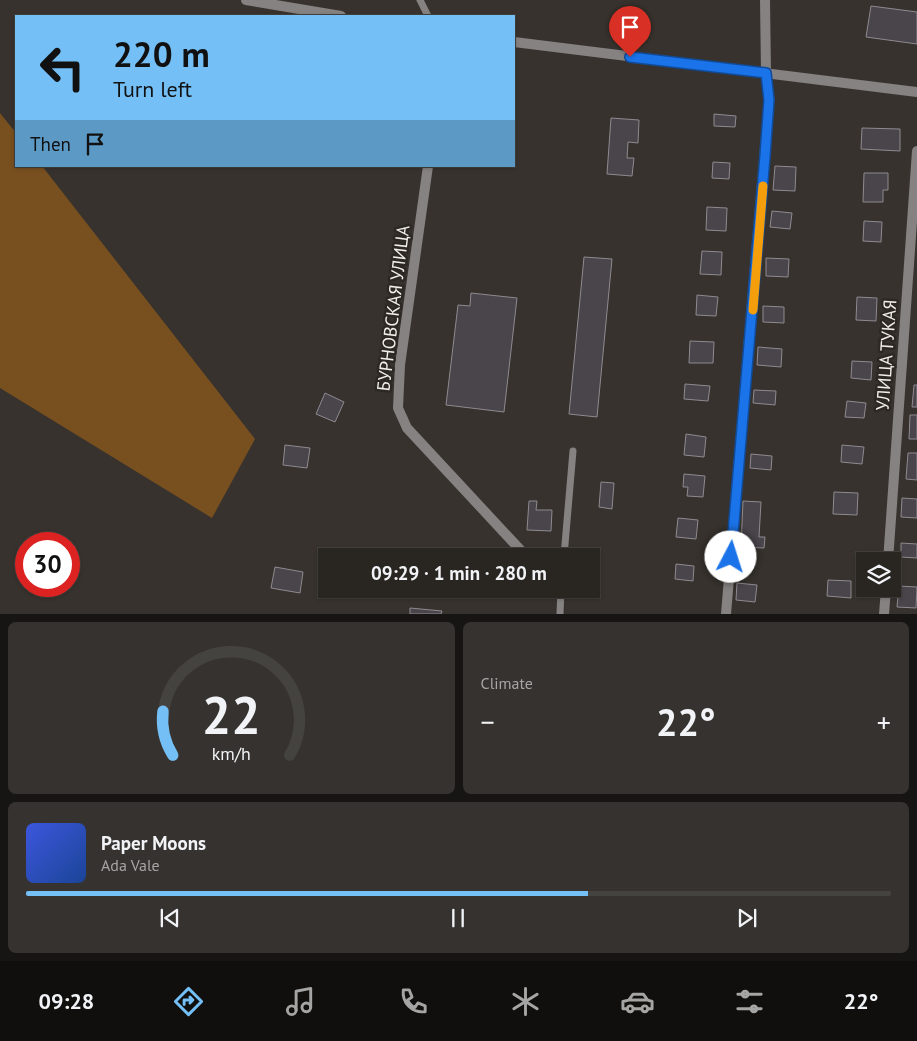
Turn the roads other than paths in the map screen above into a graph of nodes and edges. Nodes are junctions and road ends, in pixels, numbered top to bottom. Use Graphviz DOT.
graph roads {
  1 [pos="246,0"];
  2 [pos="420,0"];
  3 [pos="765,0"];
  4 [pos="335,15"];
  5 [pos="428,15"];
  6 [pos="515,42"];
  7 [pos="766,73"];
  8 [pos="917,92"];
  9 [pos="917,151"];
  10 [pos="428,167"];
  11 [pos="573,451"];
  12 [pos="519,548"];
  13 [pos="565,548"];
  14 [pos="889,552"];
  15 [pos="885,597"];
  16 [pos="561,598"];
  17 [pos="560,614"];
  18 [pos="726,614"];
  19 [pos="884,614"];
  1 -- 4 [label="street"];
  2 -- 5 [label="lane"];
  3 -- 7 [label="street"];
  6 -- 7 [label="street"];
  7 -- 8 [label="street"];
  7 -- 18 [label="street"];
  9 -- 14 [label="street, УЛИЦА ТУКАЯ"];
  10 -- 12 [label="street, БУРНОВСКАЯ УЛИЦА"];
  11 -- 13 [label="lane"];
  15 -- 19 [label="street"];
  16 -- 17 [label="lane"];
}
